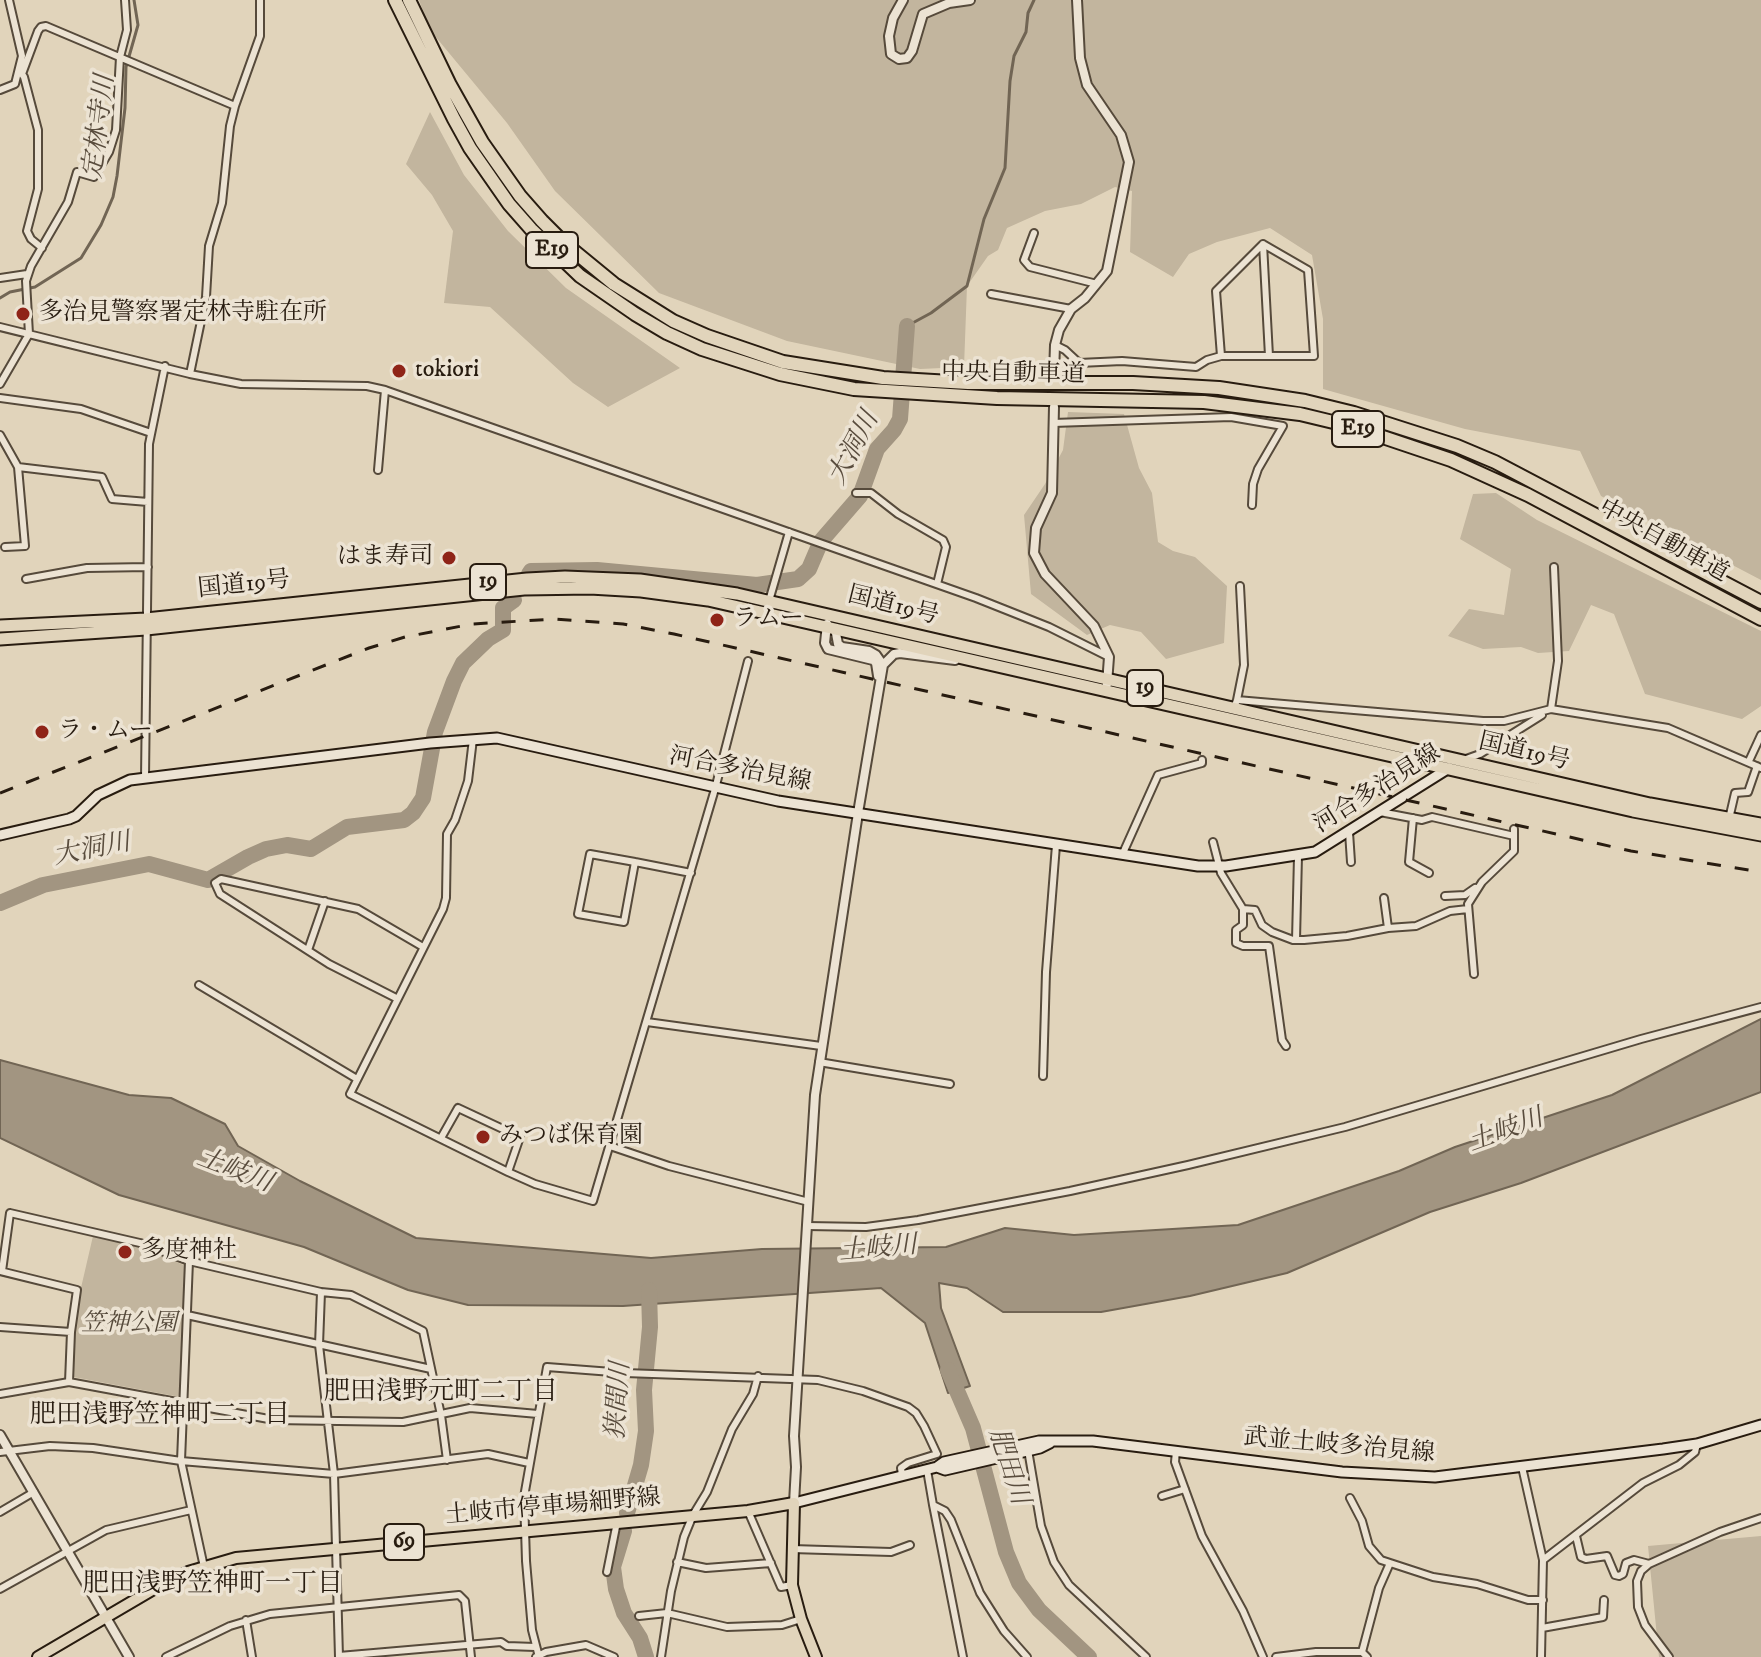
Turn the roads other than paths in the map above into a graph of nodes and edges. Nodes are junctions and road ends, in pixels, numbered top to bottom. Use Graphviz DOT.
graph roads {
  1 [pos="9,0"];
  2 [pos="125,0"];
  3 [pos="260,0"];
  4 [pos="395,0"];
  5 [pos="409,0"];
  6 [pos="903,0"];
  7 [pos="970,0"];
  8 [pos="1077,0"];
  9 [pos="120,57"];
  10 [pos="21,73"];
  11 [pos="0,90"];
  12 [pos="235,106"];
  13 [pos="1034,233"];
  14 [pos="1263,244"];
  15 [pos="42,248"];
  16 [pos="27,274"];
  17 [pos="0,278"];
  18 [pos="1097,284"];
  19 [pos="991,294"];
  20 [pos="1071,309"];
  21 [pos="0,327"];
  22 [pos="29,334"];
  23 [pos="1055,345"];
  24 [pos="1221,356"];
  25 [pos="1269,356"];
  26 [pos="165,366"];
  27 [pos="190,374"];
  28 [pos="1054,375"];
  29 [pos="814,376"];
  30 [pos="0,384"];
  31 [pos="385,390"];
  32 [pos="0,398"];
  33 [pos="1054,407"];
  34 [pos="1053,423"];
  35 [pos="151,433"];
  36 [pos="0,435"];
  37 [pos="18,467"];
  38 [pos="378,470"];
  39 [pos="856,493"];
  40 [pos="148,502"];
  41 [pos="1252,505"];
  42 [pos="789,532"];
  43 [pos="5,547"];
  44 [pos="148,567"];
  45 [pos="1554,567"];
  46 [pos="26,579"];
  47 [pos="937,584"];
  48 [pos="1240,586"];
  49 [pos="769,601"];
  50 [pos="1761,602"];
  51 [pos="829,614"];
  52 [pos="1761,619"];
  53 [pos="146,624"];
  54 [pos="0,626"];
  55 [pos="831,629"];
  56 [pos="0,639"];
  57 [pos="1109,657"];
  58 [pos="748,661"];
  59 [pos="972,661"];
  60 [pos="883,665"];
  61 [pos="880,680"];
  62 [pos="1107,685"];
  63 [pos="1233,709"];
  64 [pos="1551,709"];
  65 [pos="1761,735"];
  66 [pos="473,739"];
  67 [pos="1202,760"];
  68 [pos="1463,761"];
  69 [pos="1749,761"];
  70 [pos="1759,767"];
  71 [pos="1448,768"];
  72 [pos="145,778"];
  73 [pos="715,789"];
  74 [pos="1380,812"];
  75 [pos="858,813"];
  76 [pos="1413,818"];
  77 [pos="1729,820"];
  78 [pos="1761,824"];
  79 [pos="1349,832"];
  80 [pos="0,835"];
  81 [pos="1761,835"];
  82 [pos="1213,842"];
  83 [pos="1056,845"];
  84 [pos="1123,853"];
  85 [pos="1298,856"];
  86 [pos="635,862"];
  87 [pos="1351,862"];
  88 [pos="1219,866"];
  89 [pos="691,873"];
  90 [pos="1429,873"];
  91 [pos="1479,886"];
  92 [pos="1445,896"];
  93 [pos="1384,898"];
  94 [pos="325,901"];
  95 [pos="1243,909"];
  96 [pos="1468,909"];
  97 [pos="1388,928"];
  98 [pos="1296,940"];
  99 [pos="423,947"];
  100 [pos="308,950"];
  101 [pos="1474,974"];
  102 [pos="199,985"];
  103 [pos="396,998"];
  104 [pos="1761,1007"];
  105 [pos="647,1022"];
  106 [pos="821,1046"];
  107 [pos="1286,1046"];
  108 [pos="819,1062"];
  109 [pos="1043,1076"];
  110 [pos="357,1079"];
  111 [pos="950,1084"];
  112 [pos="441,1138"];
  113 [pos="610,1146"];
  114 [pos="508,1172"];
  115 [pos="809,1202"];
  116 [pos="807,1226"];
  117 [pos="189,1261"];
  118 [pos="1,1271"];
  119 [pos="321,1292"];
  120 [pos="187,1315"];
  121 [pos="0,1327"];
  122 [pos="71,1332"];
  123 [pos="319,1345"];
  124 [pos="431,1369"];
  125 [pos="758,1376"];
  126 [pos="798,1378"];
  127 [pos="69,1382"];
  128 [pos="0,1394"];
  129 [pos="183,1404"];
  130 [pos="538,1414"];
  131 [pos="441,1415"];
  132 [pos="327,1421"];
  133 [pos="1761,1425"];
  134 [pos="0,1435"];
  135 [pos="1697,1444"];
  136 [pos="1023,1449"];
  137 [pos="4,1451"];
  138 [pos="1176,1451"];
  139 [pos="447,1460"];
  140 [pos="181,1461"];
  141 [pos="529,1463"];
  142 [pos="938,1467"];
  143 [pos="1522,1467"];
  144 [pos="334,1474"];
  145 [pos="902,1475"];
  146 [pos="1185,1489"];
  147 [pos="34,1492"];
  148 [pos="1162,1496"];
  149 [pos="1350,1498"];
  150 [pos="794,1503"];
  151 [pos="933,1505"];
  152 [pos="191,1510"];
  153 [pos="748,1511"];
  154 [pos="0,1512"];
  155 [pos="693,1515"];
  156 [pos="1761,1518"];
  157 [pos="617,1522"];
  158 [pos="524,1531"];
  159 [pos="1576,1536"];
  160 [pos="910,1545"];
  161 [pos="335,1549"];
  162 [pos="791,1549"];
  163 [pos="66,1550"];
  164 [pos="1543,1560"];
  165 [pos="677,1562"];
  166 [pos="771,1563"];
  167 [pos="1390,1563"];
  168 [pos="1649,1564"];
  169 [pos="204,1567"];
  170 [pos="607,1572"];
  171 [pos="792,1585"];
  172 [pos="0,1589"];
  173 [pos="1543,1600"];
  174 [pos="1604,1600"];
  175 [pos="337,1607"];
  176 [pos="667,1613"];
  177 [pos="639,1616"];
  178 [pos="107,1617"];
  179 [pos="801,1619"];
  180 [pos="246,1620"];
  181 [pos="1542,1628"];
  182 [pos="470,1645"];
  183 [pos="535,1647"];
  184 [pos="1365,1655"];
  185 [pos="339,1656"];
  186 [pos="38,1657"];
  187 [pos="129,1657"];
  188 [pos="166,1657"];
  189 [pos="252,1657"];
  190 [pos="471,1657"];
  191 [pos="538,1657"];
  192 [pos="614,1657"];
  193 [pos="661,1657"];
  194 [pos="816,1657"];
  195 [pos="963,1657"];
  196 [pos="1027,1657"];
  197 [pos="1146,1657"];
  198 [pos="1263,1657"];
  199 [pos="1276,1657"];
  200 [pos="1541,1657"];
  201 [pos="1669,1657"];
  1 -- 10 [label="street"];
  2 -- 9 [label="street"];
  3 -- 12 [label="street"];
  4 -- 29 [label="highway, 中央自動車道 / E19"];
  5 -- 29 [label="highway, 中央自動車道 / E19"];
  6 -- 7 [label="street"];
  8 -- 18 [label="street"];
  9 -- 10 [label="street"];
  9 -- 12 [label="street"];
  9 -- 15 [label="street"];
  10 -- 11 [label="street"];
  10 -- 15 [label="street"];
  12 -- 27 [label="street"];
  13 -- 18 [label="street"];
  14 -- 24 [label="street"];
  14 -- 25 [label="street"];
  14 -- 25 [label="street"];
  15 -- 16 [label="street"];
  16 -- 17 [label="street"];
  16 -- 22 [label="street"];
  18 -- 20 [label="street"];
  19 -- 20 [label="street"];
  20 -- 23 [label="street"];
  21 -- 22 [label="street"];
  22 -- 26 [label="street"];
  22 -- 30 [label="street"];
  23 -- 24 [label="street"];
  23 -- 28 [label="street"];
  24 -- 25 [label="street"];
  26 -- 27 [label="street"];
  26 -- 35 [label="street"];
  27 -- 31 [label="street"];
  29 -- 50 [label="highway, 中央自動車道 / E19"];
  29 -- 52 [label="highway, 中央自動車道 / E19"];
  31 -- 38 [label="street"];
  31 -- 42 [label="street"];
  32 -- 35 [label="street"];
  33 -- 34 [label="street"];
  34 -- 41 [label="street"];
  34 -- 57 [label="street"];
  35 -- 40 [label="street"];
  36 -- 37 [label="street"];
  37 -- 40 [label="street"];
  37 -- 43 [label="street"];
  39 -- 47 [label="street"];
  40 -- 44 [label="street"];
  42 -- 47 [label="street"];
  42 -- 49 [label="street"];
  44 -- 46 [label="street"];
  44 -- 53 [label="street"];
  45 -- 64 [label="street"];
  47 -- 57 [label="street"];
  48 -- 63 [label="street"];
  49 -- 51 [label="highway, 国道19号 / 19"];
  49 -- 53 [label="highway, 国道19号 / 19"];
  51 -- 55 [label="street"];
  51 -- 62 [label="highway, 国道19号 / 19"];
  53 -- 54 [label="highway, 国道19号 / 19"];
  53 -- 55 [label="highway, 国道19号 / 19"];
  53 -- 56 [label="highway, 国道19号 / 19"];
  53 -- 72 [label="street"];
  55 -- 59 [label="highway, 国道19号 / 19"];
  55 -- 60 [label="street"];
  55 -- 61 [label="street"];
  57 -- 62 [label="street"];
  58 -- 73 [label="street"];
  59 -- 60 [label="street"];
  59 -- 62 [label="highway, 国道19号 / 19"];
  60 -- 61 [label="street"];
  61 -- 75 [label="street"];
  62 -- 63 [label="highway, 国道19号 / 19"];
  63 -- 64 [label="street"];
  63 -- 68 [label="highway, 国道19号 / 19"];
  63 -- 71 [label="highway, 国道19号 / 19"];
  64 -- 68 [label="street"];
  64 -- 69 [label="street"];
  65 -- 69 [label="street"];
  66 -- 72 [label="main road, 河合多治見線"];
  66 -- 73 [label="main road, 河合多治見線"];
  66 -- 99 [label="street"];
  67 -- 84 [label="street"];
  68 -- 71 [label="main road, 河合多治見線"];
  68 -- 77 [label="highway, 国道19号 / 19"];
  69 -- 70 [label="street"];
  70 -- 77 [label="street"];
  71 -- 74 [label="main road, 河合多治見線"];
  71 -- 81 [label="highway, 国道19号 / 19"];
  72 -- 80 [label="main road, 河合多治見線"];
  73 -- 75 [label="main road, 河合多治見線"];
  73 -- 89 [label="street"];
  74 -- 76 [label="street"];
  74 -- 79 [label="main road, 河合多治見線"];
  75 -- 83 [label="main road, 河合多治見線"];
  75 -- 106 [label="street"];
  76 -- 90 [label="street"];
  76 -- 91 [label="street"];
  77 -- 78 [label="highway, 国道19号 / 19"];
  79 -- 85 [label="main road, 河合多治見線"];
  79 -- 87 [label="street"];
  82 -- 88 [label="street"];
  83 -- 84 [label="main road, 河合多治見線"];
  83 -- 109 [label="street"];
  84 -- 88 [label="main road, 河合多治見線"];
  85 -- 88 [label="main road, 河合多治見線"];
  85 -- 98 [label="street"];
  86 -- 86 [label="street"];
  86 -- 89 [label="street"];
  88 -- 95 [label="street"];
  89 -- 105 [label="street"];
  91 -- 92 [label="street"];
  91 -- 96 [label="street"];
  93 -- 97 [label="street"];
  94 -- 99 [label="street"];
  94 -- 100 [label="street"];
  94 -- 100 [label="street"];
  95 -- 98 [label="street"];
  95 -- 107 [label="street"];
  96 -- 97 [label="street"];
  96 -- 101 [label="street"];
  97 -- 98 [label="street"];
  99 -- 103 [label="street"];
  100 -- 103 [label="street"];
  102 -- 110 [label="street"];
  103 -- 110 [label="street"];
  104 -- 116 [label="street"];
  105 -- 106 [label="street"];
  105 -- 113 [label="street"];
  106 -- 108 [label="street"];
  108 -- 111 [label="street"];
  108 -- 115 [label="street"];
  110 -- 112 [label="street"];
  112 -- 114 [label="street"];
  112 -- 114 [label="street"];
  113 -- 114 [label="street"];
  113 -- 115 [label="street"];
  115 -- 116 [label="street"];
  116 -- 126 [label="street"];
  117 -- 118 [label="street"];
  117 -- 119 [label="street"];
  117 -- 120 [label="street"];
  118 -- 122 [label="street"];
  119 -- 123 [label="street"];
  119 -- 124 [label="street"];
  120 -- 123 [label="street"];
  120 -- 129 [label="street"];
  121 -- 122 [label="street"];
  122 -- 127 [label="street"];
  123 -- 124 [label="street"];
  123 -- 132 [label="street"];
  124 -- 131 [label="street"];
  125 -- 126 [label="street"];
  125 -- 130 [label="street"];
  125 -- 155 [label="street"];
  126 -- 145 [label="street"];
  126 -- 150 [label="street"];
  127 -- 128 [label="street"];
  127 -- 129 [label="street"];
  129 -- 132 [label="street"];
  129 -- 140 [label="street"];
  130 -- 131 [label="street"];
  130 -- 141 [label="street"];
  131 -- 132 [label="street"];
  131 -- 139 [label="street"];
  132 -- 144 [label="street"];
  133 -- 135 [label="main road, 武並土岐多治見線"];
  134 -- 137 [label="street"];
  135 -- 143 [label="main road, 武並土岐多治見線"];
  135 -- 159 [label="street"];
  136 -- 138 [label="main road, 武並土岐多治見線"];
  136 -- 142 [label="main road, 武並土岐多治見線"];
  136 -- 197 [label="street"];
  137 -- 140 [label="street"];
  137 -- 147 [label="street"];
  138 -- 143 [label="main road, 武並土岐多治見線"];
  138 -- 146 [label="street"];
  139 -- 141 [label="street"];
  139 -- 144 [label="street"];
  140 -- 144 [label="street"];
  140 -- 152 [label="street"];
  141 -- 158 [label="street"];
  142 -- 145 [label="main road, 武並土岐多治見線"];
  142 -- 151 [label="street"];
  143 -- 164 [label="street"];
  144 -- 161 [label="street"];
  145 -- 150 [label="main road, 武並土岐多治見線"];
  146 -- 148 [label="street"];
  146 -- 198 [label="street"];
  147 -- 154 [label="street"];
  147 -- 163 [label="street"];
  149 -- 167 [label="street"];
  150 -- 153 [label="main road, 土岐市停車場細野線 / 69"];
  150 -- 162 [label="main road"];
  151 -- 195 [label="street"];
  151 -- 196 [label="street"];
  152 -- 163 [label="street"];
  152 -- 169 [label="street"];
  153 -- 155 [label="main road, 土岐市停車場細野線 / 69"];
  153 -- 166 [label="street"];
  155 -- 157 [label="main road, 土岐市停車場細野線 / 69"];
  155 -- 165 [label="street"];
  156 -- 168 [label="street"];
  157 -- 158 [label="main road, 土岐市停車場細野線 / 69"];
  157 -- 170 [label="street"];
  158 -- 161 [label="main road, 土岐市停車場細野線 / 69"];
  158 -- 183 [label="street"];
  159 -- 164 [label="street"];
  159 -- 168 [label="street"];
  160 -- 162 [label="street"];
  161 -- 169 [label="main road, 土岐市停車場細野線 / 69"];
  161 -- 175 [label="street"];
  162 -- 171 [label="main road"];
  163 -- 172 [label="street"];
  163 -- 178 [label="street"];
  164 -- 173 [label="street"];
  165 -- 166 [label="street"];
  165 -- 176 [label="street"];
  166 -- 171 [label="street"];
  167 -- 173 [label="street"];
  167 -- 184 [label="street"];
  168 -- 201 [label="street"];
  169 -- 178 [label="main road, 土岐市停車場細野線 / 69"];
  171 -- 179 [label="main road"];
  173 -- 181 [label="street"];
  174 -- 181 [label="street"];
  175 -- 180 [label="street"];
  175 -- 182 [label="street"];
  175 -- 185 [label="street"];
  176 -- 177 [label="street"];
  176 -- 179 [label="street"];
  176 -- 193 [label="street"];
  178 -- 186 [label="main road, 土岐市停車場細野線 / 69"];
  178 -- 187 [label="street"];
  179 -- 194 [label="main road"];
  180 -- 188 [label="street"];
  180 -- 189 [label="street"];
  181 -- 200 [label="street"];
  182 -- 183 [label="street"];
  182 -- 185 [label="street"];
  182 -- 190 [label="street"];
  183 -- 191 [label="street"];
  184 -- 199 [label="street"];
  191 -- 192 [label="street"];
}
